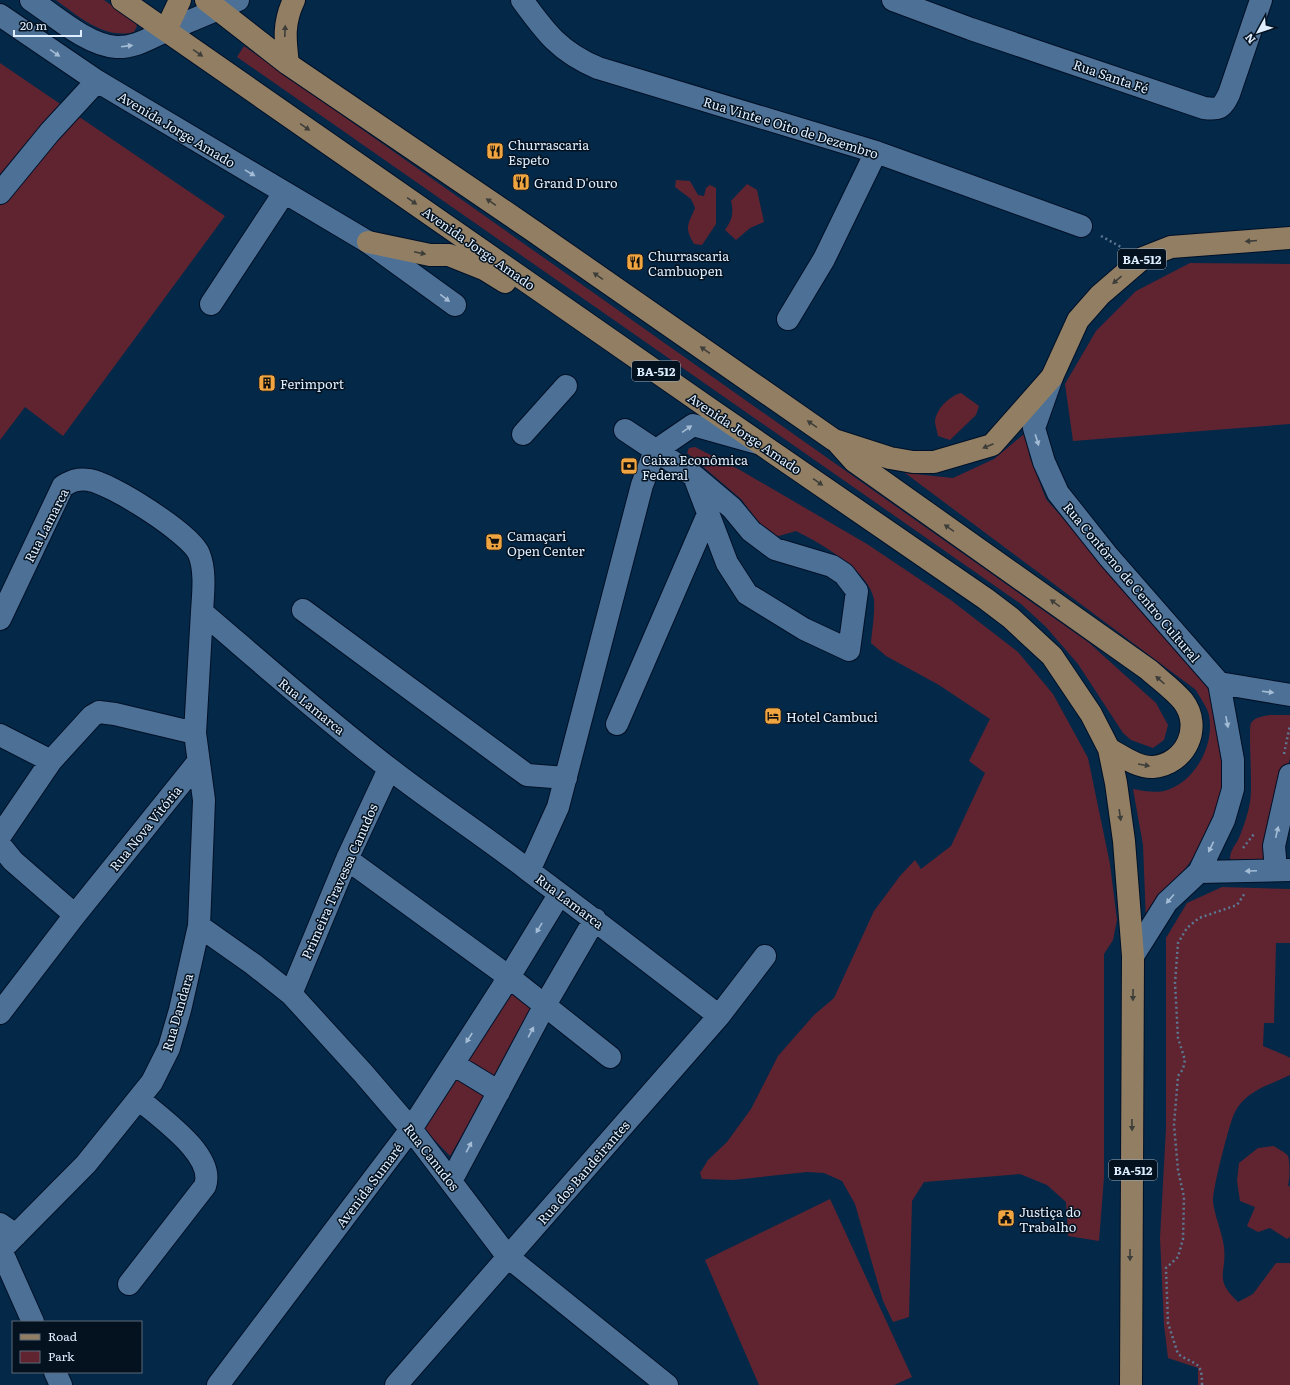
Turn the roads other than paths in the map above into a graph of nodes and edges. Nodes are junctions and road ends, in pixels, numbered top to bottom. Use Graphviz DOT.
graph roads {
  1 [pos="31,0"];
  2 [pos="122,0"];
  3 [pos="180,0"];
  4 [pos="294,0"];
  5 [pos="522,0"];
  6 [pos="893,0"];
  7 [pos="1261,0"];
  8 [pos="226,2"];
  9 [pos="0,16"];
  10 [pos="166,30"];
  11 [pos="288,64"];
  12 [pos="97,81"];
  13 [pos="876,152"];
  14 [pos="0,193"];
  15 [pos="284,193"];
  16 [pos="1081,226"];
  17 [pos="1290,238"];
  18 [pos="368,242"];
  19 [pos="211,304"];
  20 [pos="455,305"];
  21 [pos="788,319"];
  22 [pos="1052,377"];
  23 [pos="566,386"];
  24 [pos="710,409"];
  25 [pos="625,430"];
  26 [pos="524,434"];
  27 [pos="834,440"];
  28 [pos="765,445"];
  29 [pos="655,452"];
  30 [pos="694,476"];
  31 [pos="708,514"];
  32 [pos="303,610"];
  33 [pos="202,612"];
  34 [pos="0,619"];
  35 [pos="1219,684"];
  36 [pos="1290,695"];
  37 [pos="617,724"];
  38 [pos="194,733"];
  39 [pos="0,735"];
  40 [pos="1109,748"];
  41 [pos="51,761"];
  42 [pos="198,762"];
  43 [pos="389,769"];
  44 [pos="1290,775"];
  45 [pos="566,778"];
  46 [pos="0,836"];
  47 [pos="0,845"];
  48 [pos="347,859"];
  49 [pos="1283,870"];
  50 [pos="529,871"];
  51 [pos="1199,872"];
  52 [pos="559,895"];
  53 [pos="75,915"];
  54 [pos="595,920"];
  55 [pos="200,926"];
  56 [pos="765,956"];
  57 [pos="1133,956"];
  58 [pos="509,977"];
  59 [pos="290,994"];
  60 [pos="545,1005"];
  61 [pos="2,1006"];
  62 [pos="719,1016"];
  63 [pos="610,1057"];
  64 [pos="453,1064"];
  65 [pos="499,1092"];
  66 [pos="138,1099"];
  67 [pos="411,1129"];
  68 [pos="451,1181"];
  69 [pos="4,1240"];
  70 [pos="508,1257"];
  71 [pos="129,1284"];
  72 [pos="33,1321"];
  73 [pos="55,1373"];
  74 [pos="61,1385"];
  75 [pos="218,1385"];
  76 [pos="396,1385"];
  77 [pos="667,1385"];
  78 [pos="1131,1385"];
  1 -- 10 [label="street, one-way"];
  2 -- 10 [label="main road, Avenida Jorge Amado / BA-512"];
  3 -- 10 [label="main road"];
  11 -- 4 [label="main road, one-way"];
  5 -- 13 [label="street, Rua Vinte e Oito de Dezembro"];
  6 -- 7 [label="street, Rua Santa Fé"];
  8 -- 10 [label="street"];
  8 -- 11 [label="main road, BA-512"];
  9 -- 12 [label="street, Avenida Jorge Amado, one-way"];
  10 -- 24 [label="main road, Avenida Jorge Amado / BA-512, one-way"];
  27 -- 11 [label="main road, BA-512, one-way"];
  12 -- 14 [label="street"];
  12 -- 15 [label="street, Avenida Jorge Amado, one-way"];
  13 -- 16 [label="street, Rua Vinte e Oito de Dezembro"];
  13 -- 21 [label="street"];
  15 -- 18 [label="street, Avenida Jorge Amado"];
  15 -- 19 [label="street"];
  17 -- 22 [label="main road, Rua Contôrno de Centro Cultural / BA-512, one-way"];
  18 -- 20 [label="street, Avenida Jorge Amado, one-way"];
  18 -- 24 [label="main road, one-way"];
  22 -- 27 [label="main road, BA-512, one-way"];
  22 -- 35 [label="street, Rua Contôrno de Centro Cultural, one-way"];
  23 -- 26 [label="street"];
  24 -- 28 [label="main road, Avenida Jorge Amado / BA-512"];
  25 -- 29 [label="street"];
  40 -- 27 [label="main road, one-way"];
  29 -- 28 [label="street, one-way"];
  28 -- 40 [label="main road, Avenida Jorge Amado / BA-512, one-way"];
  29 -- 30 [label="street"];
  29 -- 45 [label="street"];
  30 -- 31 [label="street"];
  30 -- 31 [label="street"];
  31 -- 37 [label="street"];
  32 -- 45 [label="street"];
  33 -- 34 [label="street, Rua Lamarca"];
  33 -- 38 [label="street"];
  33 -- 43 [label="street, Rua Lamarca"];
  35 -- 36 [label="street, one-way"];
  35 -- 51 [label="street, one-way"];
  38 -- 41 [label="street"];
  38 -- 42 [label="street"];
  39 -- 41 [label="street"];
  40 -- 57 [label="main road, BA-512, one-way"];
  41 -- 46 [label="street"];
  42 -- 53 [label="street, Rua Nova Vitória"];
  42 -- 55 [label="street, Rua Dandara"];
  43 -- 48 [label="street, Primeira Travessa Canudos"];
  43 -- 50 [label="street, Rua Lamarca"];
  49 -- 44 [label="street, one-way"];
  45 -- 50 [label="street"];
  47 -- 53 [label="street"];
  48 -- 58 [label="street"];
  48 -- 59 [label="street, Primeira Travessa Canudos"];
  49 -- 51 [label="street, one-way"];
  50 -- 52 [label="street, Rua Lamarca"];
  51 -- 57 [label="street, one-way"];
  52 -- 54 [label="street, Rua Lamarca"];
  52 -- 58 [label="street, Avenida Sumaré, one-way"];
  53 -- 61 [label="street, Rua Nova Vitória"];
  54 -- 60 [label="street"];
  54 -- 62 [label="street, Rua Lamarca"];
  55 -- 59 [label="street, Rua Canudos"];
  55 -- 66 [label="street, Rua Dandara"];
  56 -- 62 [label="street, Rua dos Bandeirantes"];
  57 -- 78 [label="main road, BA-512, one-way"];
  58 -- 60 [label="street"];
  58 -- 64 [label="street, Avenida Sumaré, one-way"];
  59 -- 67 [label="street, Rua Canudos"];
  60 -- 63 [label="street"];
  65 -- 60 [label="street, one-way"];
  62 -- 70 [label="street, Rua dos Bandeirantes"];
  64 -- 65 [label="street"];
  64 -- 67 [label="street, Avenida Sumaré"];
  68 -- 65 [label="street, one-way"];
  66 -- 69 [label="street, Rua Dandara"];
  66 -- 71 [label="street"];
  67 -- 68 [label="street, Rua Canudos"];
  67 -- 75 [label="street, Avenida Sumaré"];
  68 -- 70 [label="street, Rua Canudos"];
  69 -- 72 [label="street"];
  70 -- 76 [label="street, Rua dos Bandeirantes"];
  70 -- 77 [label="street, Rua Canudos"];
  73 -- 74 [label="street"];
}
